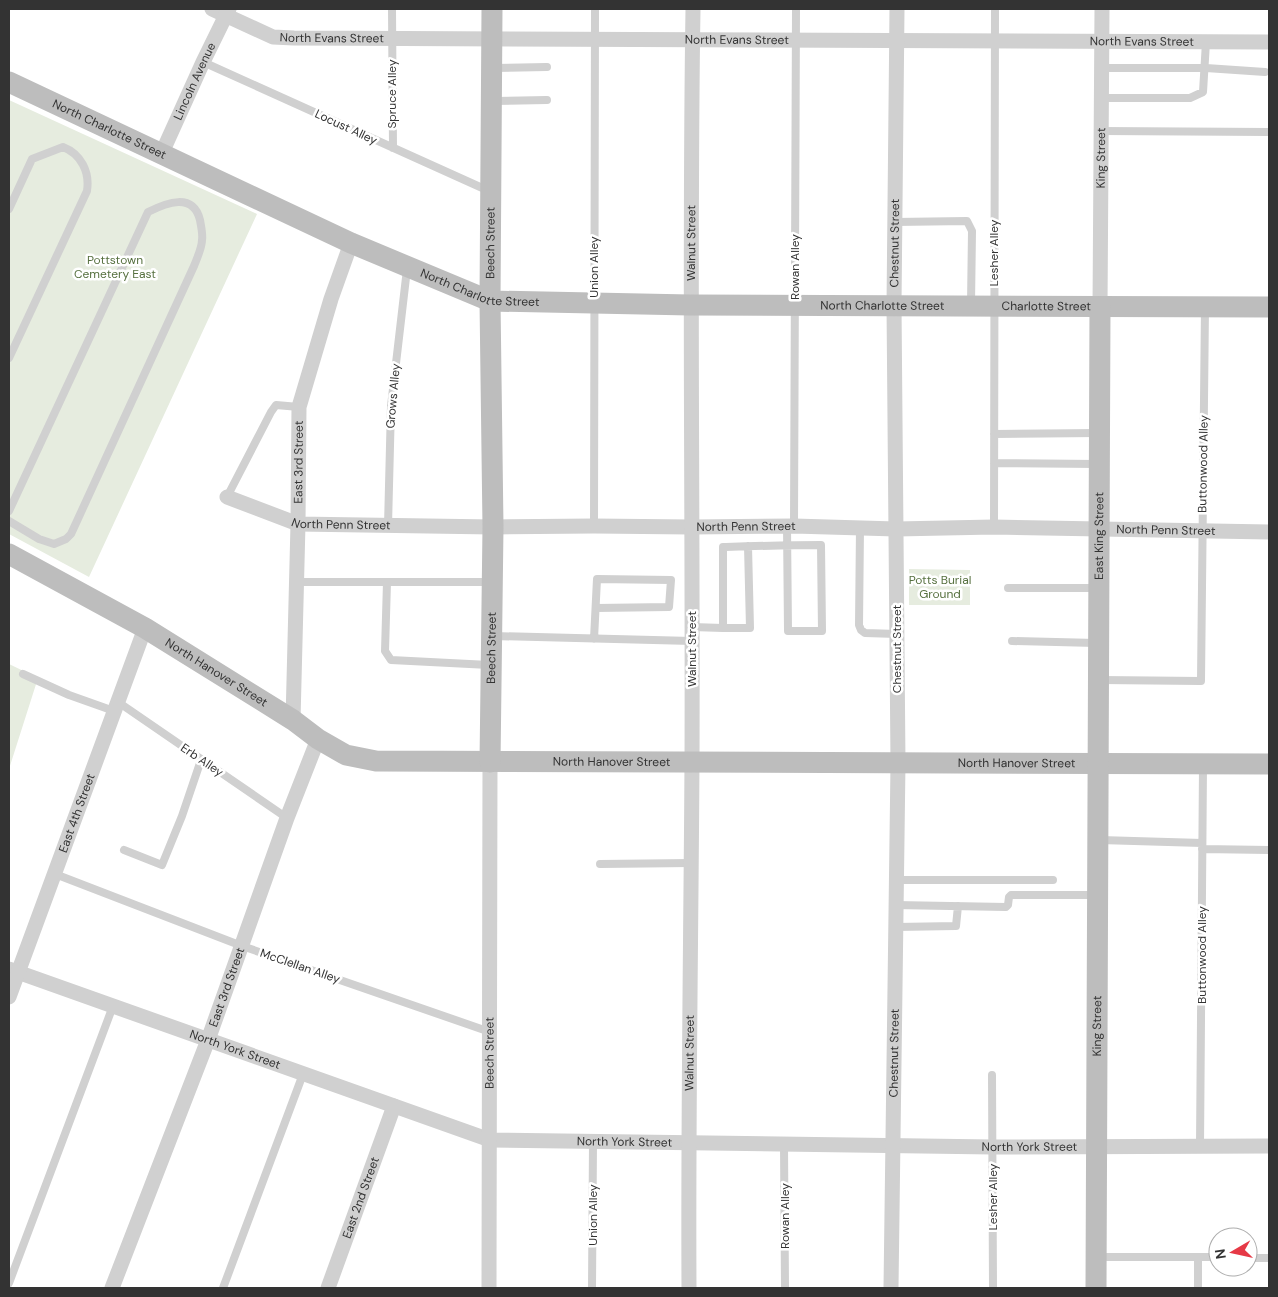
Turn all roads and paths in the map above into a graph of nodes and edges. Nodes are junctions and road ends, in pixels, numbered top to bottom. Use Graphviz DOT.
graph roads {
  1 [pos="392,9"];
  2 [pos="492,9"];
  3 [pos="595,9"];
  4 [pos="693,9"];
  5 [pos="796,9"];
  6 [pos="897,9"];
  7 [pos="995,9"];
  8 [pos="1102,9"];
  9 [pos="223,11"];
  10 [pos="392,37"];
  11 [pos="492,38"];
  12 [pos="595,39"];
  13 [pos="692,39"];
  14 [pos="796,40"];
  15 [pos="897,41"];
  16 [pos="995,41"];
  17 [pos="1101,41"];
  18 [pos="1206,42"];
  19 [pos="1269,42"];
  20 [pos="203,62"];
  21 [pos="547,67"];
  22 [pos="492,68"];
  23 [pos="1101,68"];
  24 [pos="1206,68"];
  25 [pos="1264,72"];
  26 [pos="9,82"];
  27 [pos="1101,98"];
  28 [pos="491,100"];
  29 [pos="547,100"];
  30 [pos="1101,131"];
  31 [pos="1269,132"];
  32 [pos="393,148"];
  33 [pos="161,155"];
  34 [pos="490,192"];
  35 [pos="9,208"];
  36 [pos="895,222"];
  37 [pos="351,243"];
  38 [pos="407,266"];
  39 [pos="490,301"];
  40 [pos="594,303"];
  41 [pos="795,304"];
  42 [pos="690,305"];
  43 [pos="894,305"];
  44 [pos="971,306"];
  45 [pos="994,307"];
  46 [pos="1100,307"];
  47 [pos="1205,307"];
  48 [pos="1269,307"];
  49 [pos="9,358"];
  50 [pos="299,407"];
  51 [pos="1098,433"];
  52 [pos="994,434"];
  53 [pos="994,463"];
  54 [pos="1098,464"];
  55 [pos="227,496"];
  56 [pos="9,511"];
  57 [pos="9,521"];
  58 [pos="298,524"];
  59 [pos="388,526"];
  60 [pos="594,526"];
  61 [pos="790,526"];
  62 [pos="493,527"];
  63 [pos="692,527"];
  64 [pos="994,527"];
  65 [pos="860,528"];
  66 [pos="896,529"];
  67 [pos="1098,530"];
  68 [pos="1202,531"];
  69 [pos="1269,532"];
  70 [pos="748,546"];
  71 [pos="786,546"];
  72 [pos="9,554"];
  73 [pos="297,582"];
  74 [pos="387,582"];
  75 [pos="492,582"];
  76 [pos="1008,588"];
  77 [pos="1098,588"];
  78 [pos="596,608"];
  79 [pos="145,628"];
  80 [pos="723,628"];
  81 [pos="692,634"];
  82 [pos="896,634"];
  83 [pos="492,636"];
  84 [pos="594,639"];
  85 [pos="1012,641"];
  86 [pos="1098,642"];
  87 [pos="492,665"];
  88 [pos="23,674"];
  89 [pos="1099,680"];
  90 [pos="116,707"];
  91 [pos="293,720"];
  92 [pos="318,739"];
  93 [pos="201,760"];
  94 [pos="490,762"];
  95 [pos="692,762"];
  96 [pos="898,763"];
  97 [pos="1099,763"];
  98 [pos="1203,764"];
  99 [pos="1269,764"];
  100 [pos="287,818"];
  101 [pos="1098,840"];
  102 [pos="1202,846"];
  103 [pos="124,850"];
  104 [pos="1269,850"];
  105 [pos="691,863"];
  106 [pos="600,864"];
  107 [pos="55,874"];
  108 [pos="896,880"];
  109 [pos="1054,880"];
  110 [pos="1098,895"];
  111 [pos="895,905"];
  112 [pos="958,906"];
  113 [pos="896,927"];
  114 [pos="242,946"];
  115 [pos="13,971"];
  116 [pos="9,997"];
  117 [pos="113,1006"];
  118 [pos="491,1032"];
  119 [pos="208,1040"];
  120 [pos="303,1074"];
  121 [pos="992,1075"];
  122 [pos="394,1106"];
  123 [pos="490,1140"];
  124 [pos="593,1142"];
  125 [pos="688,1142"];
  126 [pos="784,1144"];
  127 [pos="892,1146"];
  128 [pos="1096,1146"];
  129 [pos="1200,1146"];
  130 [pos="1269,1146"];
  131 [pos="993,1147"];
  132 [pos="1096,1257"];
  133 [pos="1198,1257"];
  134 [pos="1208,1258"];
  135 [pos="9,1283"];
  136 [pos="112,1288"];
  137 [pos="223,1288"];
  138 [pos="328,1288"];
  139 [pos="490,1288"];
  140 [pos="592,1288"];
  141 [pos="689,1288"];
  142 [pos="785,1288"];
  143 [pos="891,1288"];
  144 [pos="993,1288"];
  145 [pos="1096,1288"];
  146 [pos="1198,1288"];
  1 -- 10 [label="lane, Spruce Alley"];
  2 -- 11 [label="main road, Beech Street"];
  3 -- 12 [label="lane, Union Alley"];
  4 -- 13 [label="street, Walnut Street"];
  5 -- 14 [label="lane, Rowan Alley"];
  6 -- 15 [label="street, Chestnut Street"];
  7 -- 16 [label="lane, Lesher Alley"];
  8 -- 17 [label="street, King Street"];
  9 -- 10 [label="street, North Evans Street"];
  9 -- 20 [label="street, Lincoln Avenue"];
  10 -- 11 [label="street, North Evans Street"];
  10 -- 32 [label="lane, Spruce Alley"];
  11 -- 12 [label="street, North Evans Street"];
  11 -- 22 [label="main road, Beech Street"];
  12 -- 13 [label="street, North Evans Street"];
  12 -- 40 [label="lane, Union Alley"];
  13 -- 14 [label="street, North Evans Street"];
  13 -- 42 [label="street, Walnut Street"];
  14 -- 15 [label="street, North Evans Street"];
  14 -- 41 [label="lane, Rowan Alley"];
  15 -- 16 [label="street, North Evans Street"];
  15 -- 36 [label="street, Chestnut Street"];
  16 -- 17 [label="street, North Evans Street"];
  16 -- 45 [label="lane, Lesher Alley"];
  17 -- 18 [label="street, North Evans Street"];
  17 -- 23 [label="street, King Street"];
  18 -- 19 [label="street, North Evans Street"];
  18 -- 24 [label="lane"];
  20 -- 32 [label="lane, Locust Alley"];
  20 -- 33 [label="street, Lincoln Avenue"];
  21 -- 22 [label="lane"];
  22 -- 28 [label="main road, Beech Street"];
  23 -- 24 [label="lane"];
  23 -- 27 [label="street, King Street"];
  24 -- 25 [label="lane"];
  24 -- 27 [label="lane"];
  26 -- 33 [label="main road, North Charlotte Street"];
  27 -- 30 [label="street, King Street"];
  28 -- 29 [label="lane"];
  28 -- 34 [label="main road, Beech Street"];
  30 -- 31 [label="lane"];
  30 -- 46 [label="street, King Street"];
  32 -- 34 [label="lane, Locust Alley"];
  33 -- 37 [label="main road, North Charlotte Street"];
  34 -- 39 [label="main road, Beech Street"];
  35 -- 49 [label="lane"];
  36 -- 43 [label="street, Chestnut Street"];
  36 -- 44 [label="lane"];
  37 -- 38 [label="main road, North Charlotte Street"];
  37 -- 50 [label="street, East 3rd Street"];
  38 -- 39 [label="main road, North Charlotte Street"];
  38 -- 59 [label="lane, Grows Alley"];
  39 -- 40 [label="main road, North Charlotte Street"];
  39 -- 62 [label="main road, Beech Street"];
  40 -- 42 [label="main road, North Charlotte Street"];
  40 -- 60 [label="lane, Union Alley"];
  41 -- 42 [label="main road, North Charlotte Street"];
  41 -- 43 [label="main road, North Charlotte Street"];
  41 -- 61 [label="lane, Rowan Alley"];
  42 -- 63 [label="street, Walnut Street"];
  43 -- 44 [label="main road, North Charlotte Street"];
  43 -- 66 [label="street, Chestnut Street"];
  44 -- 45 [label="main road, North Charlotte Street"];
  45 -- 46 [label="main road, Charlotte Street"];
  45 -- 52 [label="lane, Lesher Alley"];
  46 -- 47 [label="main road"];
  46 -- 51 [label="main road, East King Street"];
  47 -- 48 [label="main road"];
  47 -- 68 [label="lane, Buttonwood Alley"];
  50 -- 55 [label="lane"];
  50 -- 58 [label="street, East 3rd Street"];
  51 -- 52 [label="lane"];
  51 -- 54 [label="main road, East King Street"];
  52 -- 53 [label="lane, Lesher Alley"];
  53 -- 54 [label="lane"];
  53 -- 64 [label="lane, Lesher Alley"];
  54 -- 67 [label="main road, East King Street"];
  55 -- 58 [label="street, North Penn Street"];
  56 -- 57 [label="lane"];
  58 -- 59 [label="street, North Penn Street"];
  58 -- 73 [label="street, East 3rd Street"];
  59 -- 62 [label="street, North Penn Street"];
  60 -- 62 [label="street, North Penn Street"];
  60 -- 63 [label="street, North Penn Street"];
  61 -- 63 [label="street, North Penn Street"];
  61 -- 65 [label="street, North Penn Street"];
  61 -- 71 [label="lane, Rowan Alley"];
  62 -- 75 [label="main road, Beech Street"];
  63 -- 81 [label="street, Walnut Street"];
  64 -- 66 [label="street, North Penn Street"];
  64 -- 67 [label="street, North Penn Street"];
  65 -- 66 [label="street, North Penn Street"];
  65 -- 82 [label="lane"];
  66 -- 82 [label="street, Chestnut Street"];
  67 -- 68 [label="street, North Penn Street"];
  67 -- 77 [label="main road, East King Street"];
  68 -- 69 [label="street, North Penn Street"];
  68 -- 89 [label="lane, Buttonwood Alley"];
  70 -- 71 [label="lane"];
  70 -- 80 [label="lane"];
  70 -- 80 [label="lane"];
  71 -- 71 [label="lane, Rowan Alley"];
  72 -- 79 [label="main road, North Hanover Street"];
  73 -- 74 [label="lane"];
  73 -- 91 [label="street, East 3rd Street"];
  74 -- 75 [label="lane"];
  74 -- 87 [label="lane"];
  75 -- 83 [label="main road, Beech Street"];
  76 -- 77 [label="lane"];
  77 -- 86 [label="main road, East King Street"];
  78 -- 78 [label="lane"];
  78 -- 84 [label="lane"];
  79 -- 90 [label="street, East 4th Street"];
  79 -- 91 [label="main road, North Hanover Street"];
  80 -- 81 [label="lane"];
  81 -- 84 [label="lane"];
  81 -- 95 [label="street, Walnut Street"];
  82 -- 96 [label="street, Chestnut Street"];
  83 -- 84 [label="lane"];
  83 -- 87 [label="main road, Beech Street"];
  85 -- 86 [label="lane"];
  86 -- 89 [label="main road, East King Street"];
  87 -- 94 [label="main road, Beech Street"];
  88 -- 90 [label="lane, Erb Alley"];
  89 -- 97 [label="main road, East King Street"];
  90 -- 93 [label="lane, Erb Alley"];
  90 -- 107 [label="street, East 4th Street"];
  91 -- 92 [label="main road, North Hanover Street"];
  92 -- 94 [label="main road, North Hanover Street"];
  92 -- 100 [label="street, East 3rd Street"];
  93 -- 100 [label="lane, Erb Alley"];
  93 -- 103 [label="lane"];
  94 -- 95 [label="main road, North Hanover Street"];
  94 -- 118 [label="street, Beech Street"];
  95 -- 96 [label="main road, North Hanover Street"];
  95 -- 105 [label="street, Walnut Street"];
  96 -- 97 [label="main road, North Hanover Street"];
  96 -- 108 [label="street, Chestnut Street"];
  97 -- 98 [label="main road, North Hanover Street"];
  97 -- 101 [label="main road, King Street"];
  98 -- 99 [label="main road, North Hanover Street"];
  98 -- 102 [label="lane, Buttonwood Alley"];
  100 -- 114 [label="street, East 3rd Street"];
  101 -- 102 [label="lane"];
  101 -- 110 [label="main road, King Street"];
  102 -- 104 [label="lane"];
  102 -- 129 [label="lane, Buttonwood Alley"];
  105 -- 106 [label="lane"];
  105 -- 125 [label="street, Walnut Street"];
  107 -- 114 [label="lane, McClellan Alley"];
  107 -- 115 [label="street, East 4th Street"];
  108 -- 109 [label="lane"];
  108 -- 111 [label="street, Chestnut Street"];
  110 -- 112 [label="lane"];
  110 -- 128 [label="main road, King Street"];
  111 -- 112 [label="lane"];
  111 -- 113 [label="street, Chestnut Street"];
  112 -- 113 [label="lane"];
  113 -- 127 [label="street, Chestnut Street"];
  114 -- 118 [label="lane, McClellan Alley"];
  114 -- 119 [label="street, East 3rd Street"];
  115 -- 116 [label="street, East 4th Street"];
  115 -- 117 [label="street, North York Street"];
  117 -- 119 [label="street, North York Street"];
  117 -- 135 [label="lane"];
  118 -- 123 [label="street, Beech Street"];
  119 -- 120 [label="street, North York Street"];
  119 -- 136 [label="street, East 3rd Street"];
  120 -- 122 [label="street, North York Street"];
  120 -- 137 [label="lane"];
  121 -- 131 [label="lane, Lesher Alley"];
  122 -- 123 [label="street, North York Street"];
  122 -- 138 [label="street, East 2nd Street"];
  123 -- 124 [label="street, North York Street"];
  123 -- 139 [label="street, Beech Street"];
  124 -- 125 [label="street, North York Street"];
  124 -- 140 [label="lane, Union Alley"];
  125 -- 126 [label="street, North York Street"];
  125 -- 141 [label="street, Walnut Street"];
  126 -- 127 [label="street, North York Street"];
  126 -- 142 [label="lane, Rowan Alley"];
  127 -- 131 [label="street, North York Street"];
  127 -- 143 [label="street, Chestnut Street"];
  128 -- 129 [label="street, North York Street"];
  128 -- 131 [label="street, North York Street"];
  128 -- 132 [label="main road, King Street"];
  129 -- 130 [label="street, North York Street"];
  131 -- 144 [label="lane, Lesher Alley"];
  132 -- 133 [label="lane"];
  132 -- 145 [label="main road, King Street"];
  133 -- 134 [label="lane"];
  133 -- 146 [label="lane"];
}
